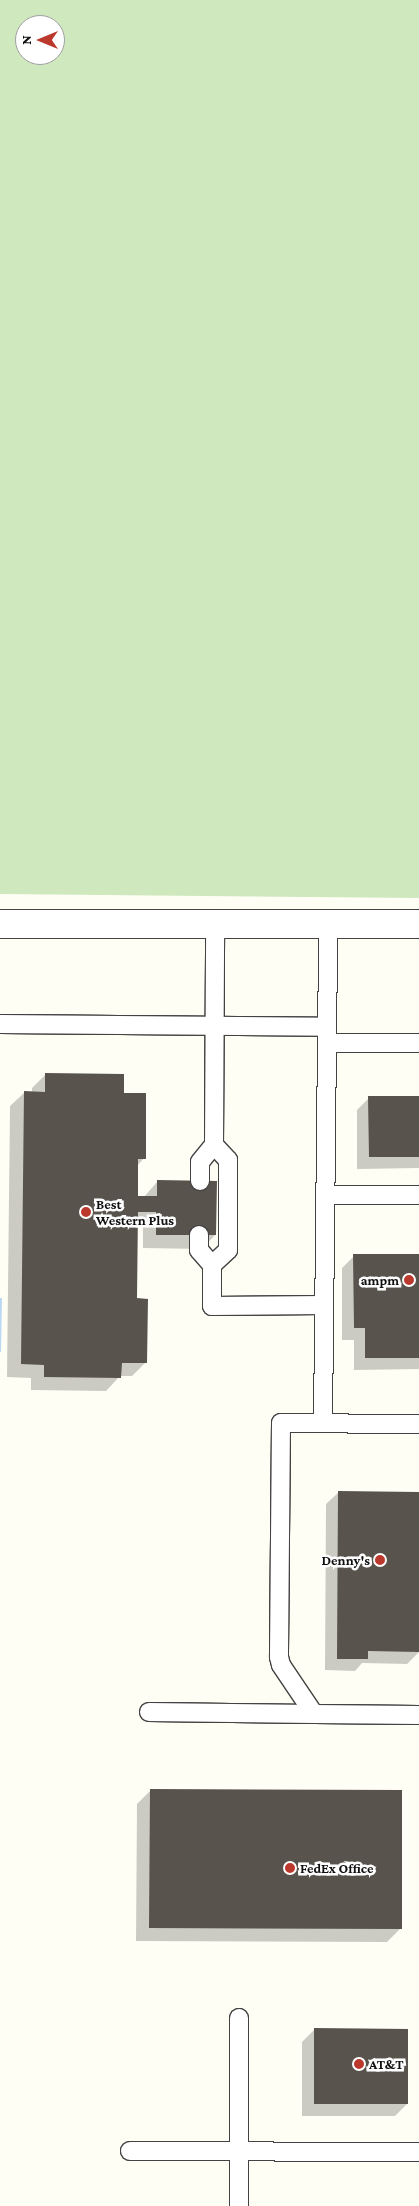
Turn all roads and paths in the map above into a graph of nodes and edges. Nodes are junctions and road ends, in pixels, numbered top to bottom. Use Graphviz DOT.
graph roads {
  1 [pos="0,924"];
  2 [pos="215,924"];
  3 [pos="419,924"];
  4 [pos="328,925"];
  5 [pos="0,1024"];
  6 [pos="214,1026"];
  7 [pos="327,1035"];
  8 [pos="419,1043"];
  9 [pos="214,1145"];
  10 [pos="200,1181"];
  11 [pos="419,1194"];
  12 [pos="325,1195"];
  13 [pos="199,1235"];
  14 [pos="212,1264"];
  15 [pos="324,1305"];
  16 [pos="323,1423"];
  17 [pos="419,1424"];
  18 [pos="149,1712"];
  19 [pos="314,1714"];
  20 [pos="419,1715"];
  21 [pos="239,2018"];
  22 [pos="130,2151"];
  23 [pos="239,2152"];
  24 [pos="419,2152"];
  25 [pos="239,2206"];
  1 -- 2 [label="street"];
  2 -- 4 [label="street"];
  2 -- 6 [label="lane"];
  3 -- 4 [label="street"];
  4 -- 7 [label="lane"];
  5 -- 6 [label="lane"];
  6 -- 7 [label="lane"];
  6 -- 9 [label="lane"];
  7 -- 8 [label="lane"];
  7 -- 12 [label="lane"];
  9 -- 10 [label="lane"];
  9 -- 14 [label="lane"];
  11 -- 12 [label="lane"];
  12 -- 15 [label="lane"];
  13 -- 14 [label="lane"];
  14 -- 15 [label="lane"];
  15 -- 16 [label="lane"];
  16 -- 17 [label="lane"];
  16 -- 19 [label="lane"];
  18 -- 19 [label="lane"];
  19 -- 20 [label="lane"];
  21 -- 23 [label="lane"];
  22 -- 23 [label="lane"];
  23 -- 24 [label="lane"];
  23 -- 25 [label="lane"];
}
